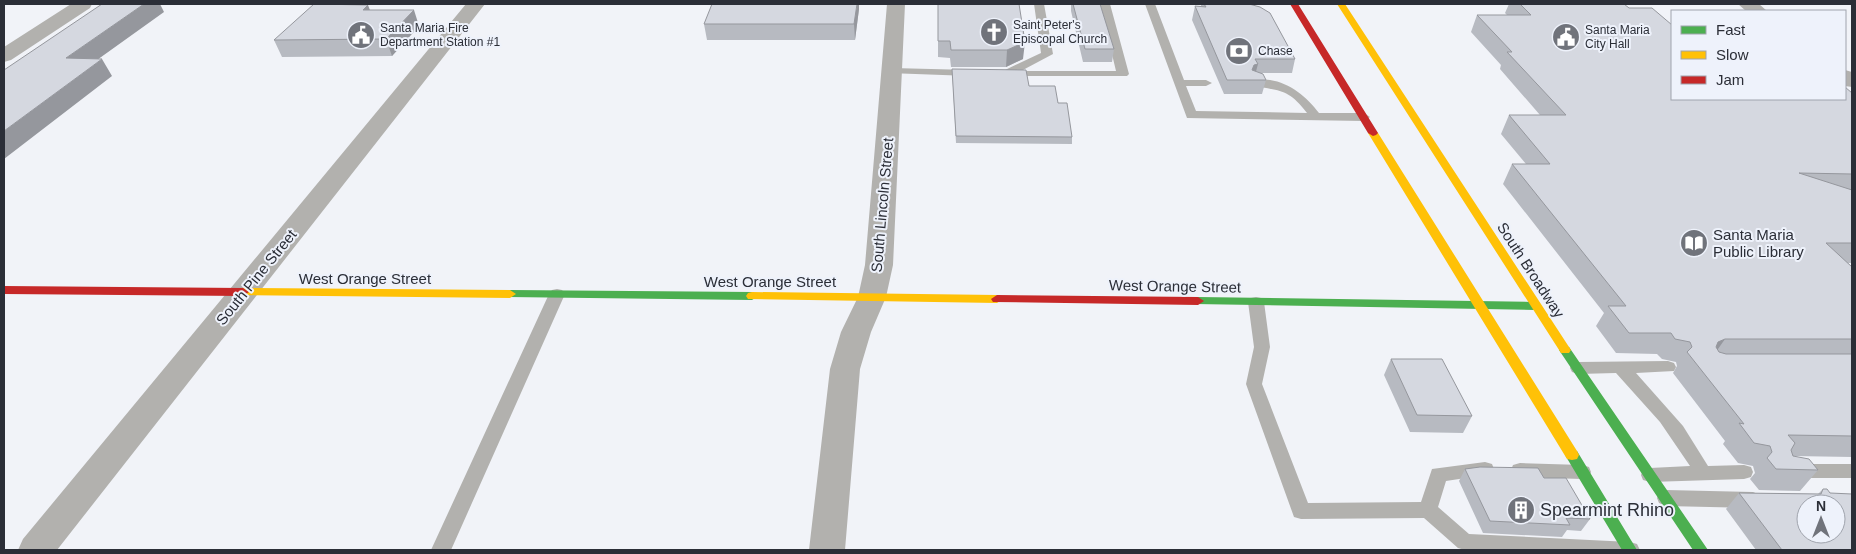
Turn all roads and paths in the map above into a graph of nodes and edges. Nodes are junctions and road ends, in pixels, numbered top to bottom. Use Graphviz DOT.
graph roads {
  1 [pos="83,4"];
  2 [pos="476,4"];
  3 [pos="896,4"];
  4 [pos="1039,4"];
  5 [pos="1105,4"];
  6 [pos="1150,4"];
  7 [pos="1294,4"];
  8 [pos="1341,4"];
  9 [pos="4,56"];
  10 [pos="892,71"];
  11 [pos="995,74"];
  12 [pos="1179,83"];
  13 [pos="1206,83"];
  14 [pos="1256,83"];
  15 [pos="1316,117"];
  16 [pos="1364,117"];
  17 [pos="4,290"];
  18 [pos="245,292"];
  19 [pos="556,294"];
  20 [pos="872,296"];
  21 [pos="1256,302"];
  22 [pos="1479,305"];
  23 [pos="1536,306"];
  24 [pos="1668,367"];
  25 [pos="1578,368"];
  26 [pos="1621,368"];
  27 [pos="1784,471"];
  28 [pos="1852,471"];
  29 [pos="1582,472"];
  30 [pos="1744,472"];
  31 [pos="1704,473"];
  32 [pos="1650,475"];
  33 [pos="1666,498"];
  34 [pos="1774,500"];
  35 [pos="1428,510"];
  36 [pos="36,550"];
  37 [pos="441,550"];
  38 [pos="827,550"];
  39 [pos="1630,550"];
  40 [pos="1701,550"];
  1 -- 9 [label="street"];
  2 -- 18 [label="street, South Pine Street"];
  3 -- 10 [label="street, South Lincoln Street"];
  4 -- 11 [label="lane"];
  5 -- 11 [label="lane"];
  6 -- 12 [label="lane"];
  7 -- 16 [label="main road"];
  8 -- 23 [label="main road, South Broadway"];
  10 -- 11 [label="lane"];
  10 -- 20 [label="street, South Lincoln Street"];
  12 -- 13 [label="lane"];
  12 -- 15 [label="lane"];
  14 -- 15 [label="lane"];
  15 -- 16 [label="lane"];
  16 -- 22 [label="main road"];
  17 -- 18 [label="main road, West Orange Street"];
  18 -- 19 [label="main road, West Orange Street"];
  18 -- 36 [label="street, South Pine Street"];
  19 -- 20 [label="main road, West Orange Street"];
  19 -- 37 [label="lane"];
  20 -- 21 [label="main road, West Orange Street"];
  20 -- 38 [label="street, South Lincoln Street"];
  21 -- 22 [label="main road, West Orange Street"];
  21 -- 35 [label="lane"];
  22 -- 23 [label="main road, West Orange Street"];
  22 -- 29 [label="main road"];
  23 -- 25 [label="main road, South Broadway"];
  24 -- 26 [label="lane"];
  25 -- 26 [label="lane"];
  25 -- 32 [label="main road, South Broadway"];
  26 -- 31 [label="lane"];
  27 -- 28 [label="lane"];
  29 -- 35 [label="lane"];
  29 -- 39 [label="main road"];
  30 -- 31 [label="lane"];
  31 -- 32 [label="lane"];
  32 -- 33 [label="main road, South Broadway"];
  33 -- 34 [label="lane"];
  33 -- 40 [label="main road, South Broadway"];
  35 -- 39 [label="lane"];
}
